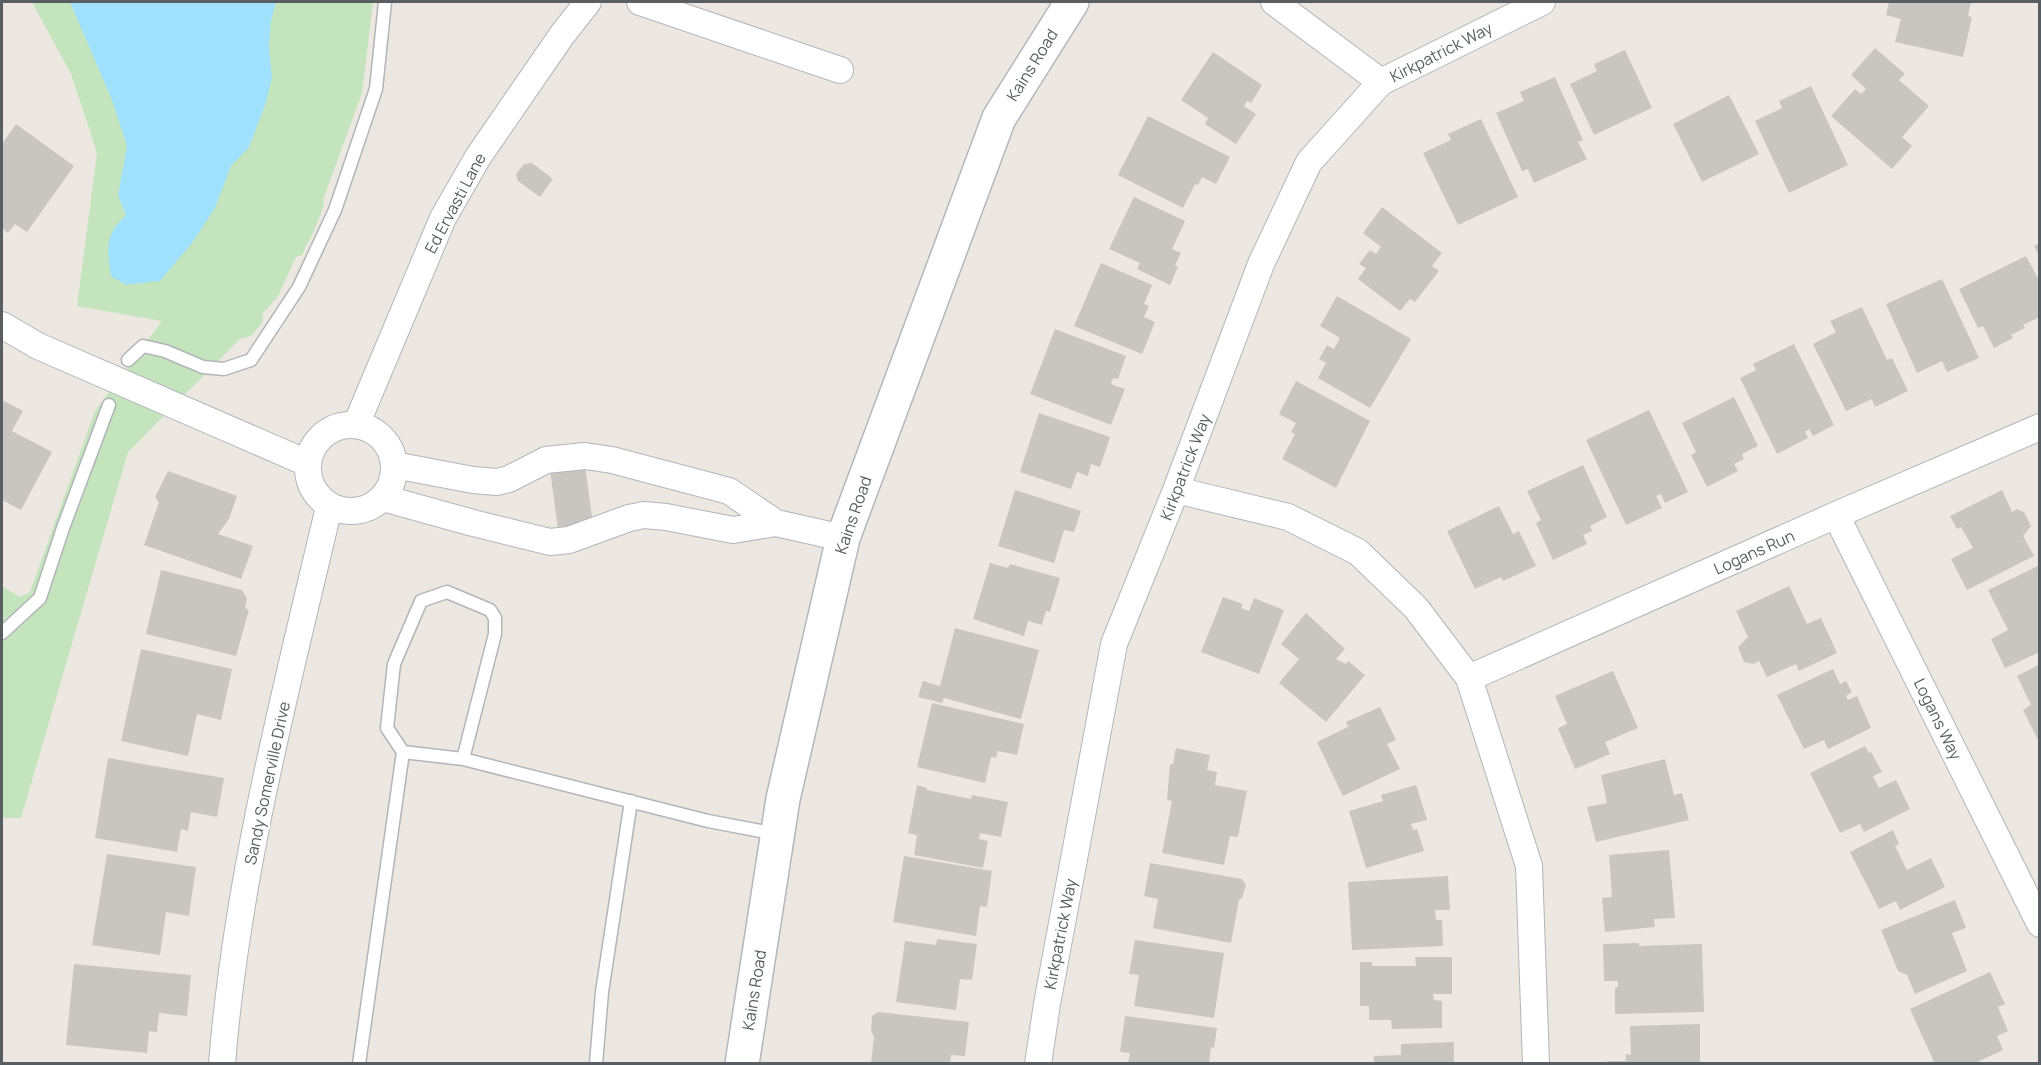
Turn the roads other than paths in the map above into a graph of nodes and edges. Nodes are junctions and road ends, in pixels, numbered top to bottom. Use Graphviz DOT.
graph roads {
  1 [pos="385,2"];
  2 [pos="588,2"];
  3 [pos="640,2"];
  4 [pos="1072,2"];
  5 [pos="1274,2"];
  6 [pos="1542,2"];
  7 [pos="840,70"];
  8 [pos="1381,82"];
  9 [pos="2,325"];
  10 [pos="128,360"];
  11 [pos="109,405"];
  12 [pos="356,425"];
  13 [pos="2040,427"];
  14 [pos="307,463"];
  15 [pos="394,465"];
  16 [pos="1176,490"];
  17 [pos="383,498"];
  18 [pos="329,507"];
  19 [pos="1836,515"];
  20 [pos="776,523"];
  21 [pos="843,538"];
  22 [pos="2,633"];
  23 [pos="1469,678"];
  24 [pos="403,752"];
  25 [pos="463,759"];
  26 [pos="632,801"];
  27 [pos="777,834"];
  28 [pos="2040,924"];
  29 [pos="222,1064"];
  30 [pos="359,1064"];
  31 [pos="596,1064"];
  32 [pos="742,1064"];
  33 [pos="1038,1064"];
  34 [pos="1536,1064"];
  1 -- 10 [label="lane"];
  2 -- 12 [label="street, Ed Ervasti Lane"];
  3 -- 7 [label="street"];
  4 -- 21 [label="street, Kains Road"];
  5 -- 8 [label="street"];
  6 -- 8 [label="street, Kirkpatrick Way"];
  8 -- 16 [label="street, Kirkpatrick Way"];
  9 -- 14 [label="street"];
  11 -- 22 [label="lane"];
  12 -- 14 [label="street"];
  12 -- 15 [label="street"];
  13 -- 19 [label="street, Logans Run"];
  14 -- 18 [label="street"];
  15 -- 17 [label="street"];
  15 -- 20 [label="street"];
  16 -- 23 [label="street"];
  16 -- 33 [label="street, Kirkpatrick Way"];
  17 -- 18 [label="street"];
  17 -- 20 [label="street"];
  18 -- 29 [label="street, Sandy Somerville Drive"];
  19 -- 23 [label="street, Logans Run"];
  19 -- 28 [label="street, Logans Way"];
  20 -- 21 [label="street"];
  21 -- 27 [label="street, Kains Road"];
  23 -- 34 [label="street"];
  24 -- 25 [label="lane"];
  24 -- 25 [label="lane"];
  24 -- 30 [label="lane"];
  25 -- 26 [label="lane"];
  26 -- 27 [label="lane"];
  26 -- 31 [label="lane"];
  27 -- 32 [label="street, Kains Road"];
}
